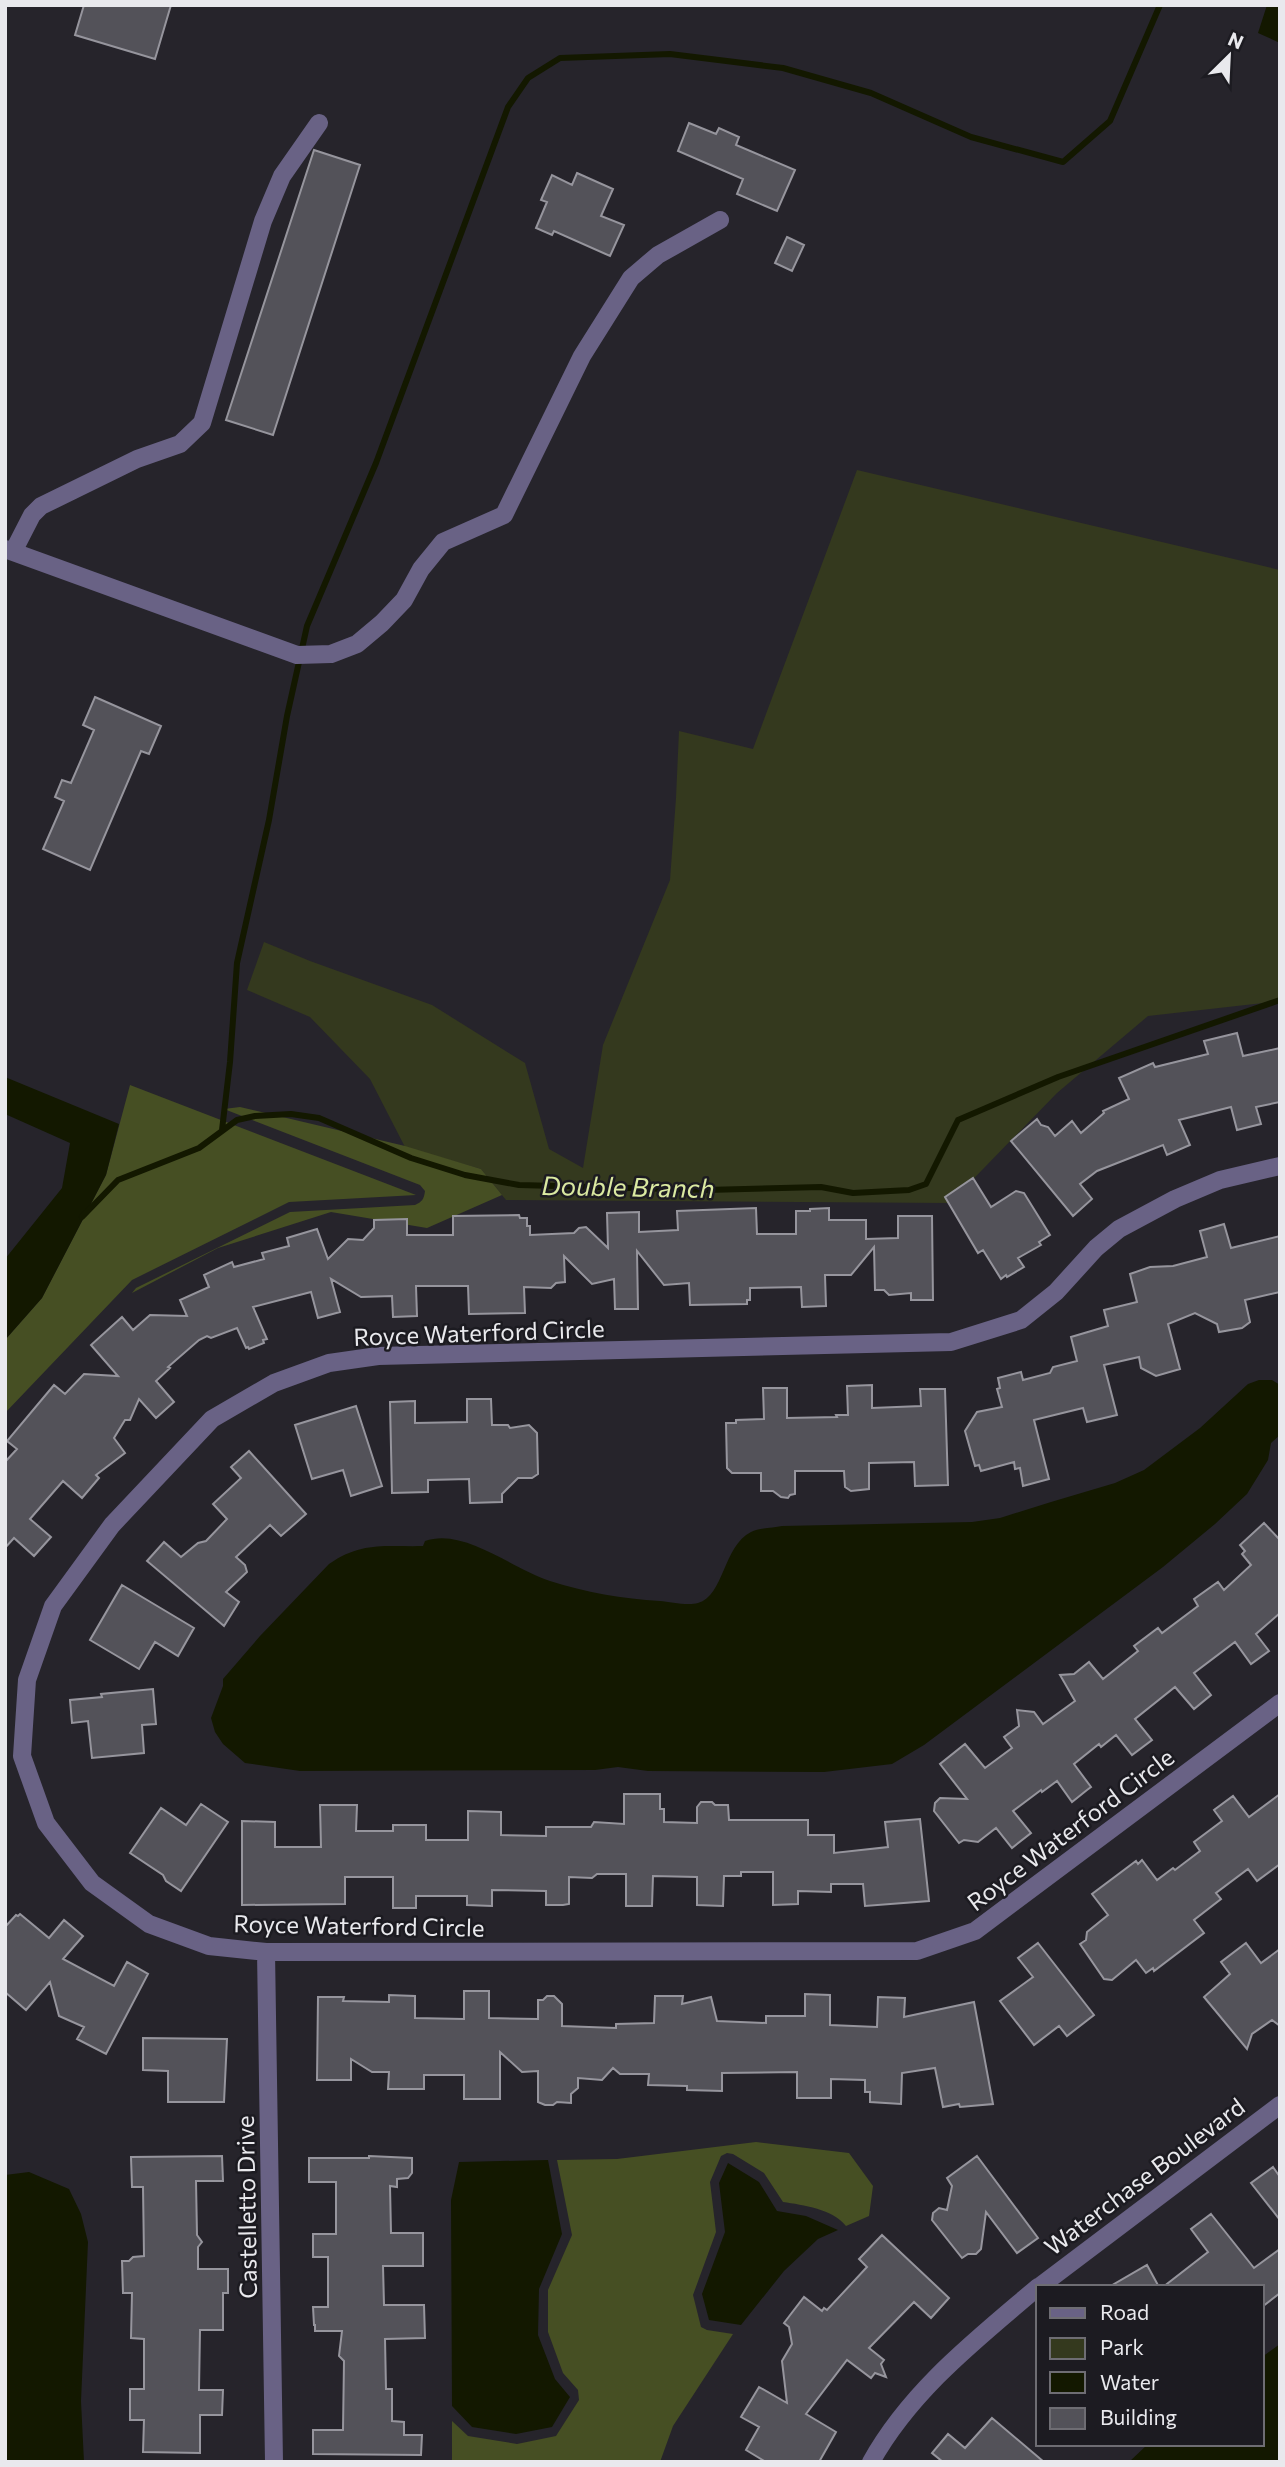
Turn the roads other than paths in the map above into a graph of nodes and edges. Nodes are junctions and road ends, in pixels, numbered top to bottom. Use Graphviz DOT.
graph roads {
  1 [pos="319,124"];
  2 [pos="720,220"];
  3 [pos="9,550"];
  4 [pos="1280,1166"];
  5 [pos="1280,1703"];
  6 [pos="266,1952"];
  7 [pos="1280,2105"];
  8 [pos="1042,2285"];
  9 [pos="1036,2290"];
  10 [pos="274,2462"];
  11 [pos="871,2462"];
  1 -- 3 [label="street"];
  2 -- 3 [label="street"];
  4 -- 6 [label="street, Royce Waterford Circle"];
  5 -- 6 [label="street, Royce Waterford Circle"];
  6 -- 10 [label="street, Castelletto Drive"];
  7 -- 8 [label="street, Waterchase Boulevard"];
  9 -- 11 [label="street, Waterchase Boulevard"];
}
